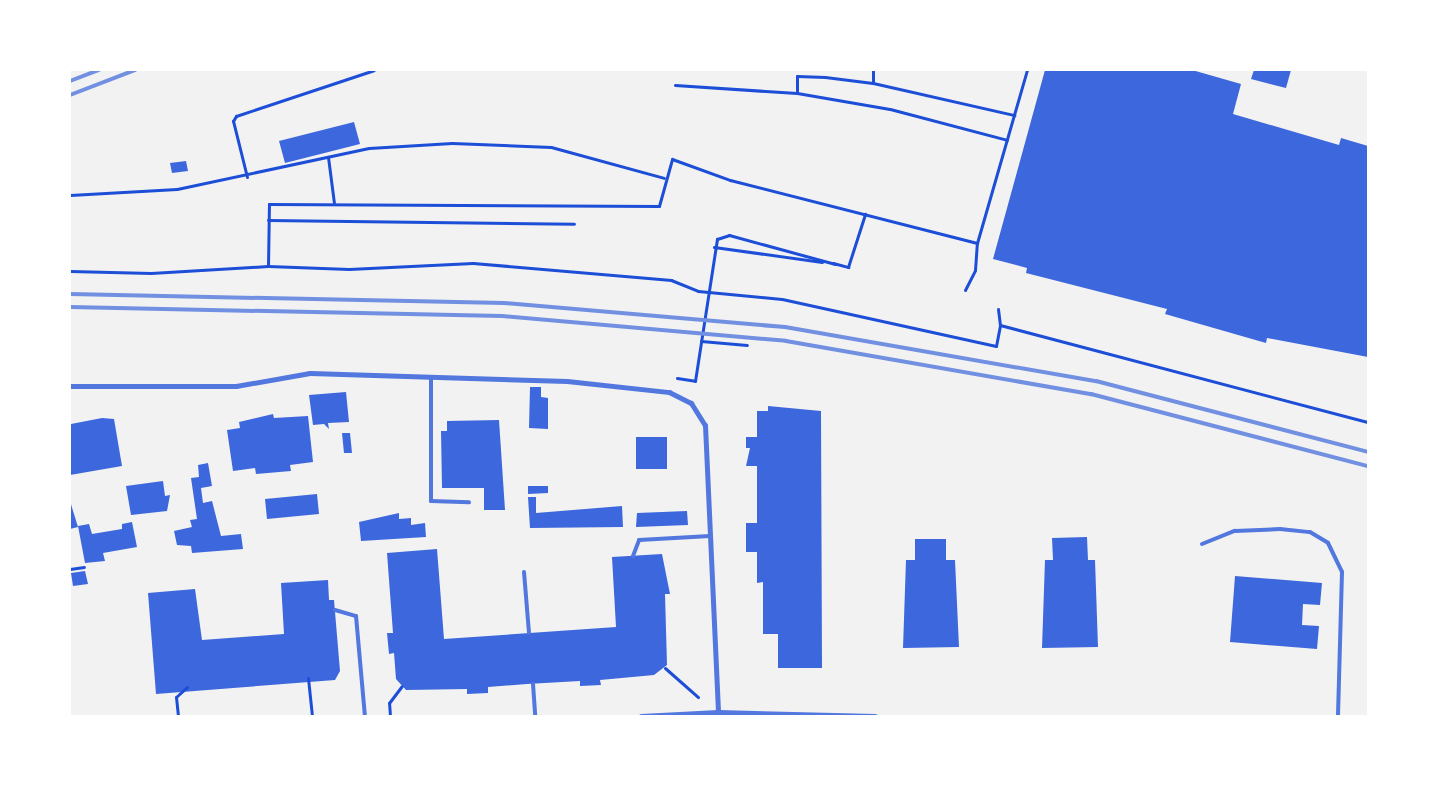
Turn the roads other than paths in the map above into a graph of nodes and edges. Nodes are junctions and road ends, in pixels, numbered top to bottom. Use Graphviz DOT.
graph roads {
  1 [pos="431,378"];
  2 [pos="70,386"];
  3 [pos="469,502"];
  4 [pos="710,536"];
  5 [pos="1202,544"];
  6 [pos="633,556"];
  7 [pos="524,572"];
  8 [pos="335,610"];
  9 [pos="529,633"];
  10 [pos="533,684"];
  11 [pos="718,712"];
  12 [pos="785,715"];
  13 [pos="365,716"];
  14 [pos="536,716"];
  15 [pos="641,716"];
  16 [pos="875,716"];
  17 [pos="1338,716"];
  1 -- 2 [label="street"];
  1 -- 3 [label="lane"];
  1 -- 4 [label="street"];
  4 -- 6 [label="lane"];
  4 -- 11 [label="street"];
  5 -- 17 [label="lane"];
  7 -- 9 [label="lane"];
  8 -- 13 [label="lane"];
  10 -- 14 [label="lane"];
  11 -- 12 [label="street"];
  11 -- 15 [label="street"];
  12 -- 16 [label="street"];
}
